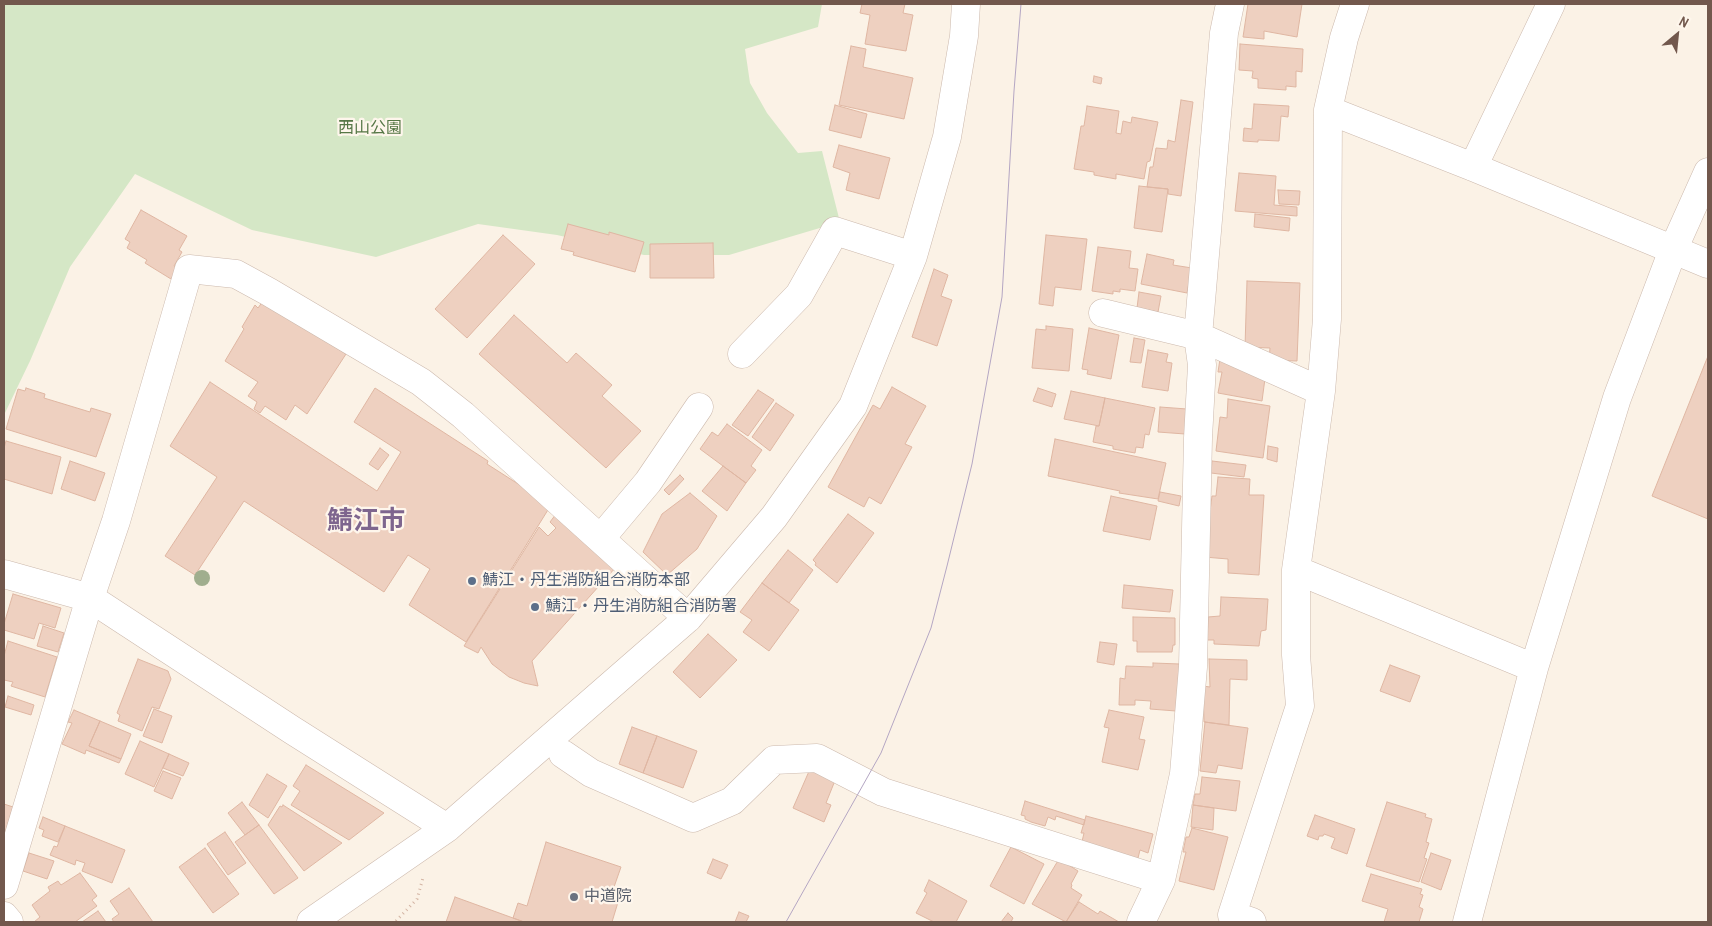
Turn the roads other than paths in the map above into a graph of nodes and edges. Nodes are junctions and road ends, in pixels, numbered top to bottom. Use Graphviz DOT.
graph roads {
  1 [pos="966,4"];
  2 [pos="1230,4"];
  3 [pos="1354,4"];
  4 [pos="1551,4"];
  5 [pos="1328,110"];
  6 [pos="1473,167"];
  7 [pos="1708,172"];
  8 [pos="1674,250"];
  9 [pos="913,256"];
  10 [pos="1708,264"];
  11 [pos="1103,313"];
  12 [pos="1198,336"];
  13 [pos="742,354"];
  14 [pos="1321,390"];
  15 [pos="699,407"];
  16 [pos="601,538"];
  17 [pos="1296,570"];
  18 [pos="4,574"];
  19 [pos="90,598"];
  20 [pos="688,618"];
  21 [pos="1534,668"];
  22 [pos="563,754"];
  23 [pos="447,828"];
  24 [pos="1161,880"];
  25 [pos="4,884"];
  26 [pos="4,916"];
  27 [pos="9,922"];
  28 [pos="311,922"];
  29 [pos="1141,922"];
  30 [pos="1252,922"];
  31 [pos="1467,922"];
  1 -- 9 [label="street"];
  2 -- 12 [label="street"];
  3 -- 5 [label="street"];
  4 -- 6 [label="street"];
  5 -- 6 [label="street"];
  5 -- 14 [label="street"];
  6 -- 8 [label="street"];
  7 -- 8 [label="street"];
  8 -- 10 [label="street"];
  8 -- 21 [label="street"];
  9 -- 13 [label="street"];
  9 -- 20 [label="street"];
  11 -- 12 [label="street"];
  12 -- 14 [label="street"];
  12 -- 24 [label="street"];
  14 -- 17 [label="street"];
  15 -- 16 [label="street"];
  16 -- 19 [label="street"];
  16 -- 20 [label="street"];
  17 -- 21 [label="street"];
  17 -- 30 [label="street"];
  18 -- 19 [label="street"];
  19 -- 23 [label="street"];
  19 -- 25 [label="street"];
  20 -- 23 [label="street"];
  21 -- 31 [label="street"];
  22 -- 24 [label="street"];
  23 -- 28 [label="street"];
  24 -- 29 [label="street"];
  26 -- 27 [label="street"];
}
